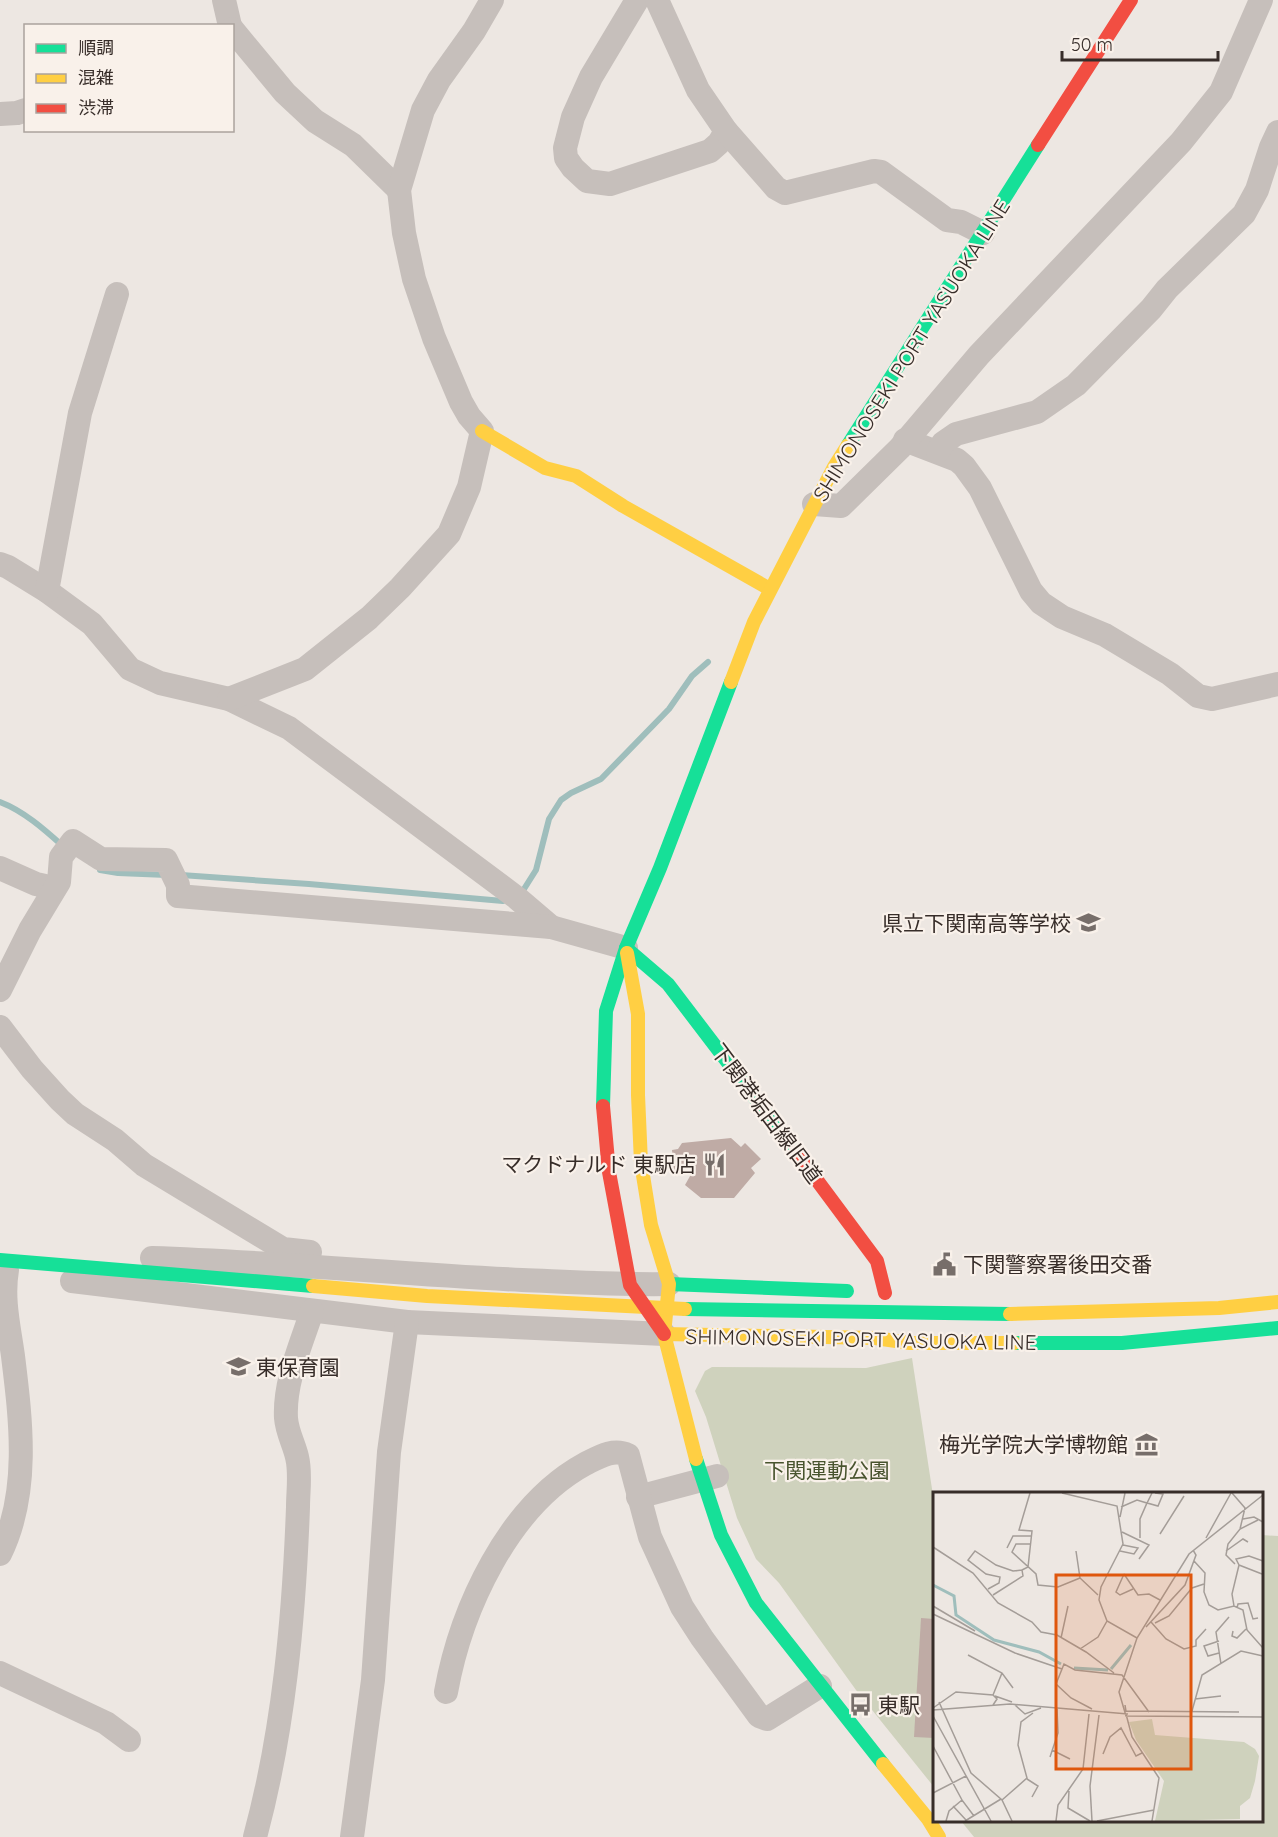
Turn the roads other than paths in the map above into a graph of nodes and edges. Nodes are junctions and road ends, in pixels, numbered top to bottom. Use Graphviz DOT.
graph roads {
  1 [pos="224,0"];
  2 [pos="492,0"];
  3 [pos="637,0"];
  4 [pos="657,0"];
  5 [pos="1131,0"];
  6 [pos="1261,0"];
  7 [pos="230,24"];
  8 [pos="234,31"];
  9 [pos="24,111"];
  10 [pos="0,114"];
  11 [pos="726,131"];
  12 [pos="1278,132"];
  13 [pos="399,190"];
  14 [pos="983,232"];
  15 [pos="117,294"];
  16 [pos="482,431"];
  17 [pos="905,440"];
  18 [pos="938,452"];
  19 [pos="814,504"];
  20 [pos="0,564"];
  21 [pos="770,589"];
  22 [pos="47,591"];
  23 [pos="1278,684"];
  24 [pos="229,699"];
  25 [pos="0,868"];
  26 [pos="54,888"];
  27 [pos="552,927"];
  28 [pos="626,948"];
  29 [pos="0,990"];
  30 [pos="0,1028"];
  31 [pos="2,1263"];
  32 [pos="342,1270"];
  33 [pos="669,1284"];
  34 [pos="630,1285"];
  35 [pos="1278,1302"];
  36 [pos="312,1311"];
  37 [pos="407,1322"];
  38 [pos="1278,1328"];
  39 [pos="664,1334"];
  40 [pos="717,1476"];
  41 [pos="646,1495"];
  42 [pos="0,1554"];
  43 [pos="0,1673"];
  44 [pos="820,1686"];
  45 [pos="446,1692"];
  46 [pos="129,1740"];
  47 [pos="255,1837"];
  48 [pos="352,1837"];
  49 [pos="939,1837"];
  1 -- 7 [label="street"];
  2 -- 13 [label="street"];
  3 -- 11 [label="street"];
  4 -- 11 [label="street"];
  5 -- 14 [label="street, SHIMONOSEKI PORT YASUOKA LINE"];
  6 -- 17 [label="street"];
  8 -- 13 [label="street"];
  9 -- 10 [label="street"];
  11 -- 14 [label="street"];
  12 -- 18 [label="street"];
  13 -- 16 [label="street"];
  14 -- 19 [label="street, SHIMONOSEKI PORT YASUOKA LINE"];
  15 -- 22 [label="street"];
  16 -- 21 [label="street"];
  16 -- 24 [label="street"];
  17 -- 18 [label="street"];
  17 -- 19 [label="street"];
  18 -- 23 [label="street"];
  19 -- 21 [label="street, SHIMONOSEKI PORT YASUOKA LINE"];
  20 -- 22 [label="street"];
  21 -- 28 [label="street, SHIMONOSEKI PORT YASUOKA LINE"];
  22 -- 24 [label="street"];
  24 -- 27 [label="street"];
  25 -- 26 [label="street"];
  26 -- 27 [label="street"];
  26 -- 29 [label="street"];
  27 -- 28 [label="street"];
  28 -- 33 [label="street"];
  28 -- 33 [label="street, 下関港垢田線旧道"];
  28 -- 34 [label="street, SHIMONOSEKI PORT YASUOKA LINE"];
  30 -- 32 [label="street"];
  31 -- 32 [label="street"];
  31 -- 35 [label="street"];
  31 -- 36 [label="street"];
  31 -- 42 [label="street"];
  32 -- 34 [label="street"];
  33 -- 34 [label="street"];
  33 -- 39 [label="street"];
  34 -- 39 [label="street, SHIMONOSEKI PORT YASUOKA LINE"];
  36 -- 37 [label="street"];
  36 -- 47 [label="street"];
  37 -- 39 [label="street"];
  37 -- 48 [label="street"];
  38 -- 39 [label="street, SHIMONOSEKI PORT YASUOKA LINE"];
  39 -- 44 [label="street"];
  40 -- 41 [label="street"];
  41 -- 44 [label="street"];
  41 -- 45 [label="street"];
  43 -- 46 [label="street"];
  44 -- 49 [label="street"];
}
